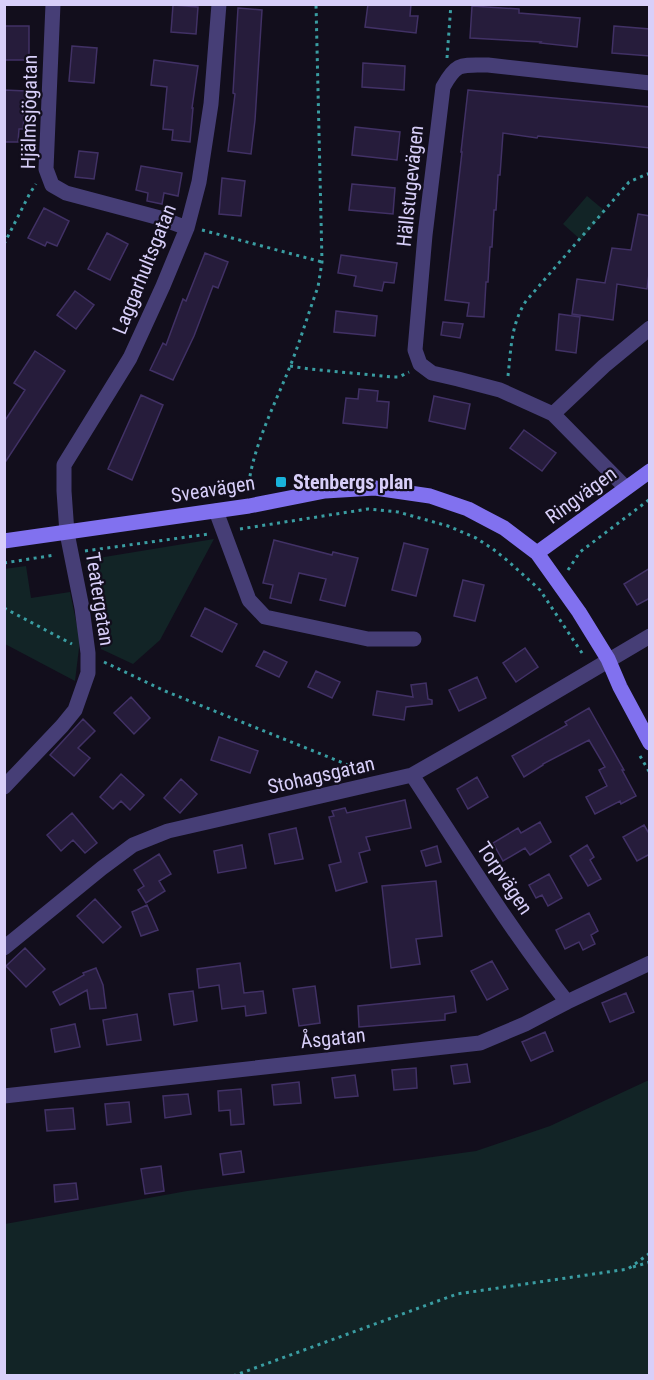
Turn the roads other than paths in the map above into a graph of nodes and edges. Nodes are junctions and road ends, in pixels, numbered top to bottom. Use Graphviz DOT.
graph roads {
  1 [pos="53,4"];
  2 [pos="219,4"];
  3 [pos="650,83"];
  4 [pos="187,228"];
  5 [pos="650,328"];
  6 [pos="553,414"];
  7 [pos="650,471"];
  8 [pos="626,488"];
  9 [pos="216,511"];
  10 [pos="67,533"];
  11 [pos="4,541"];
  12 [pos="537,553"];
  13 [pos="650,636"];
  14 [pos="414,639"];
  15 [pos="608,659"];
  16 [pos="645,749"];
  17 [pos="412,775"];
  18 [pos="4,787"];
  19 [pos="4,948"];
  20 [pos="650,963"];
  21 [pos="567,1002"];
  22 [pos="4,1096"];
  1 -- 4 [label="street, Hjälmsjögatan"];
  2 -- 4 [label="street, Laggarhultsgatan"];
  3 -- 6 [label="street, Hällstugevägen"];
  4 -- 10 [label="street, Laggarhultsgatan"];
  5 -- 6 [label="street"];
  6 -- 8 [label="street"];
  7 -- 8 [label="street, Ringvägen"];
  8 -- 12 [label="street, Ringvägen"];
  9 -- 10 [label="street, Sveavägen"];
  9 -- 12 [label="street, Sveavägen"];
  9 -- 14 [label="street"];
  10 -- 11 [label="street, Sveavägen"];
  10 -- 18 [label="street, Teatergatan"];
  12 -- 15 [label="street, Sveavägen"];
  13 -- 15 [label="street, Stohagsgatan"];
  15 -- 16 [label="street, Sveavägen"];
  15 -- 17 [label="street, Stohagsgatan"];
  17 -- 19 [label="street, Stohagsgatan"];
  17 -- 21 [label="street, Torpvägen"];
  20 -- 21 [label="street, Åsgatan"];
  21 -- 22 [label="street, Åsgatan"];
}
